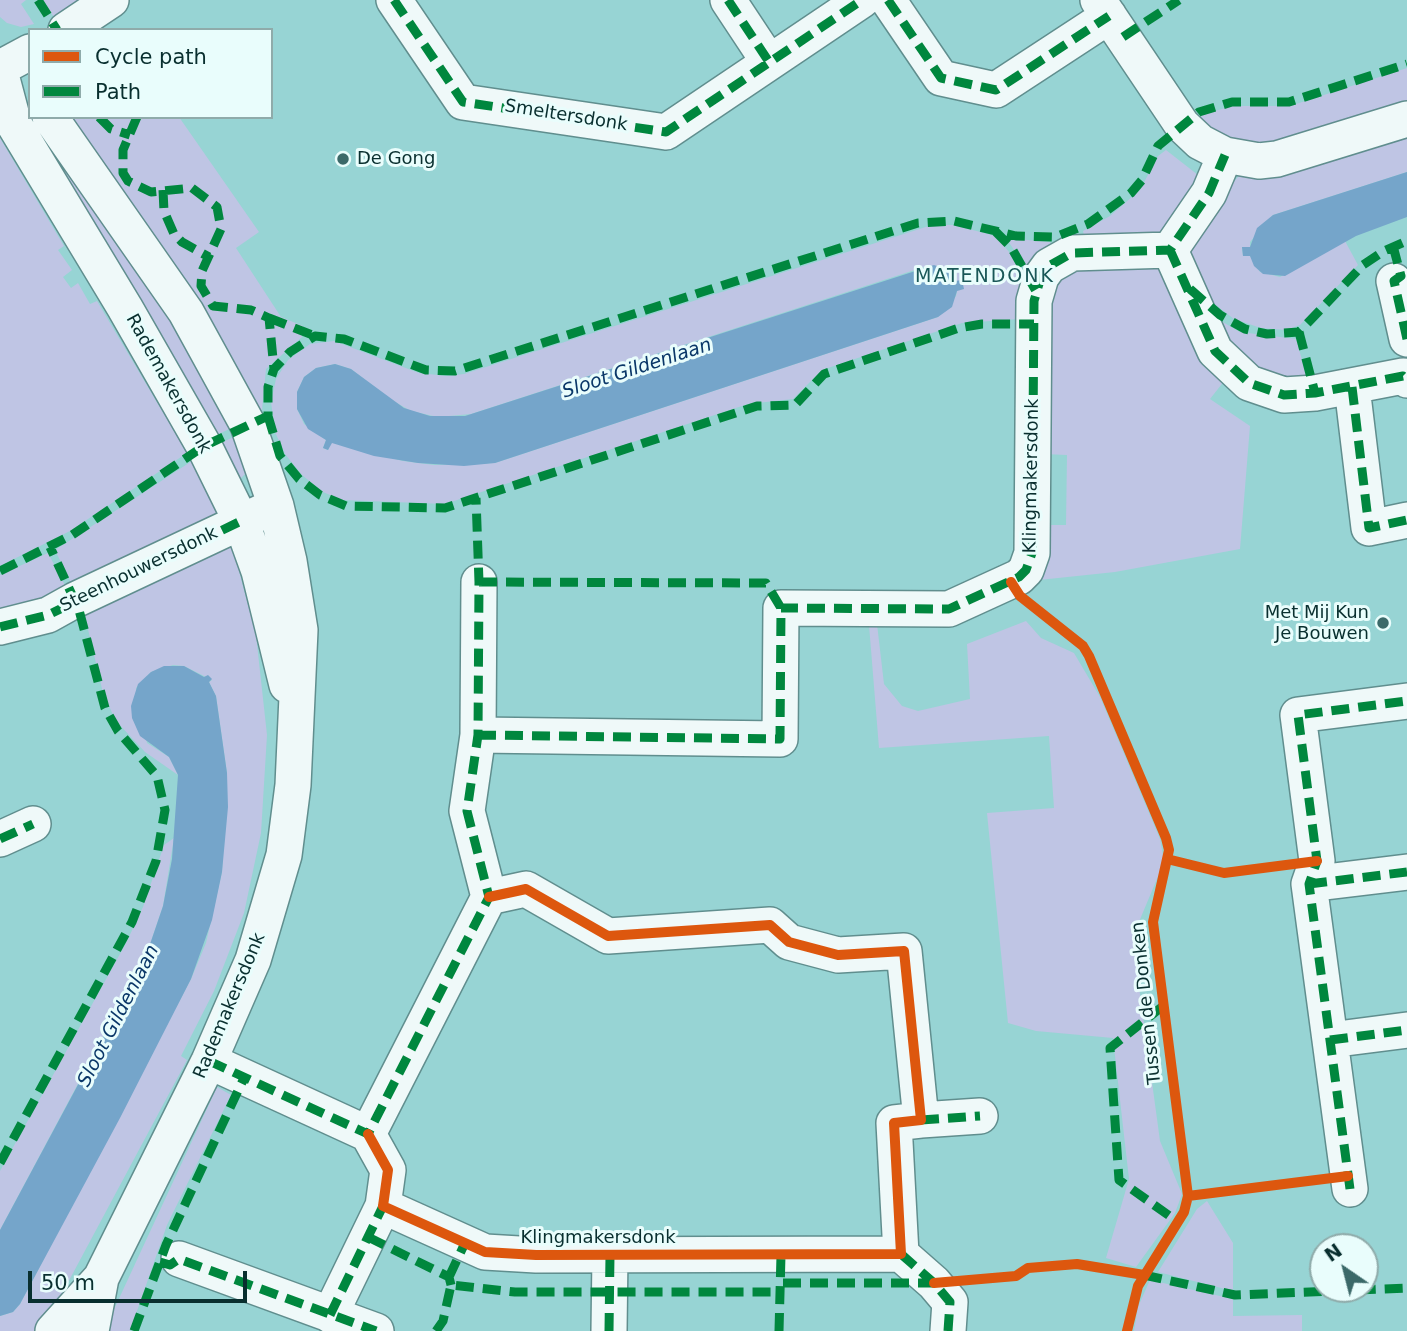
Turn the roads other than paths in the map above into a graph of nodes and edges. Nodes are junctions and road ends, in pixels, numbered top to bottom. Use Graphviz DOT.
graph roads {
  1 [pos="111,0"];
  2 [pos="394,0"];
  3 [pos="728,0"];
  4 [pos="862,0"];
  5 [pos="888,0"];
  6 [pos="1104,8"];
  7 [pos="69,28"];
  8 [pos="28,53"];
  9 [pos="769,62"];
  10 [pos="0,69"];
  11 [pos="28,93"];
  12 [pos="51,119"];
  13 [pos="1407,119"];
  14 [pos="1225,155"];
  15 [pos="1170,250"];
  16 [pos="1394,281"];
  17 [pos="1407,339"];
  18 [pos="1406,374"];
  19 [pos="1352,387"];
  20 [pos="276,506"];
  21 [pos="1407,520"];
  22 [pos="241,521"];
  23 [pos="479,582"];
  24 [pos="0,627"];
  25 [pos="1407,701"];
  26 [pos="294,715"];
  27 [pos="478,735"];
  28 [pos="33,824"];
  29 [pos="0,839"];
  30 [pos="1312,868"];
  31 [pos="1407,872"];
  32 [pos="489,897"];
  33 [pos="1407,1030"];
  34 [pos="1330,1040"];
  35 [pos="209,1061"];
  36 [pos="980,1116"];
  37 [pos="921,1120"];
  38 [pos="368,1134"];
  39 [pos="1350,1189"];
  40 [pos="383,1206"];
  41 [pos="901,1254"];
  42 [pos="610,1255"];
  43 [pos="179,1259"];
  44 [pos="101,1278"];
  45 [pos="330,1315"];
  46 [pos="53,1331"];
  47 [pos="91,1331"];
  48 [pos="376,1331"];
  49 [pos="609,1331"];
  50 [pos="948,1331"];
  1 -- 7 [label="street"];
  2 -- 9 [label="street, Smeltersdonk"];
  3 -- 9 [label="street"];
  4 -- 9 [label="street, Smeltersdonk"];
  5 -- 6 [label="street"];
  6 -- 14 [label="street"];
  8 -- 10 [label="street"];
  10 -- 11 [label="street"];
  10 -- 22 [label="street, Rademakersdonk"];
  12 -- 20 [label="street, Rademakersdonk"];
  13 -- 14 [label="street"];
  14 -- 15 [label="street"];
  15 -- 19 [label="street"];
  15 -- 27 [label="street, Klingmakersdonk"];
  16 -- 17 [label="street"];
  18 -- 19 [label="street"];
  19 -- 21 [label="street"];
  20 -- 22 [label="street, Steenhouwersdonk"];
  20 -- 26 [label="street, Rademakersdonk"];
  22 -- 24 [label="street, Steenhouwersdonk"];
  22 -- 26 [label="street, Rademakersdonk"];
  23 -- 27 [label="street"];
  25 -- 30 [label="street"];
  26 -- 35 [label="street, Rademakersdonk"];
  27 -- 32 [label="street"];
  28 -- 29 [label="street"];
  30 -- 31 [label="street"];
  30 -- 34 [label="street"];
  32 -- 37 [label="street"];
  32 -- 38 [label="street"];
  33 -- 34 [label="street"];
  34 -- 39 [label="street"];
  35 -- 38 [label="street"];
  35 -- 44 [label="street, Rademakersdonk"];
  36 -- 37 [label="street"];
  37 -- 41 [label="street"];
  38 -- 40 [label="street"];
  40 -- 42 [label="street, Klingmakersdonk"];
  40 -- 45 [label="street"];
  41 -- 42 [label="street, Klingmakersdonk"];
  41 -- 50 [label="street"];
  42 -- 49 [label="street, Klingmakersdonk"];
  43 -- 45 [label="street"];
  44 -- 46 [label="street, Rademakersdonk"];
  44 -- 47 [label="street, Rademakersdonk"];
  45 -- 48 [label="street"];
}
